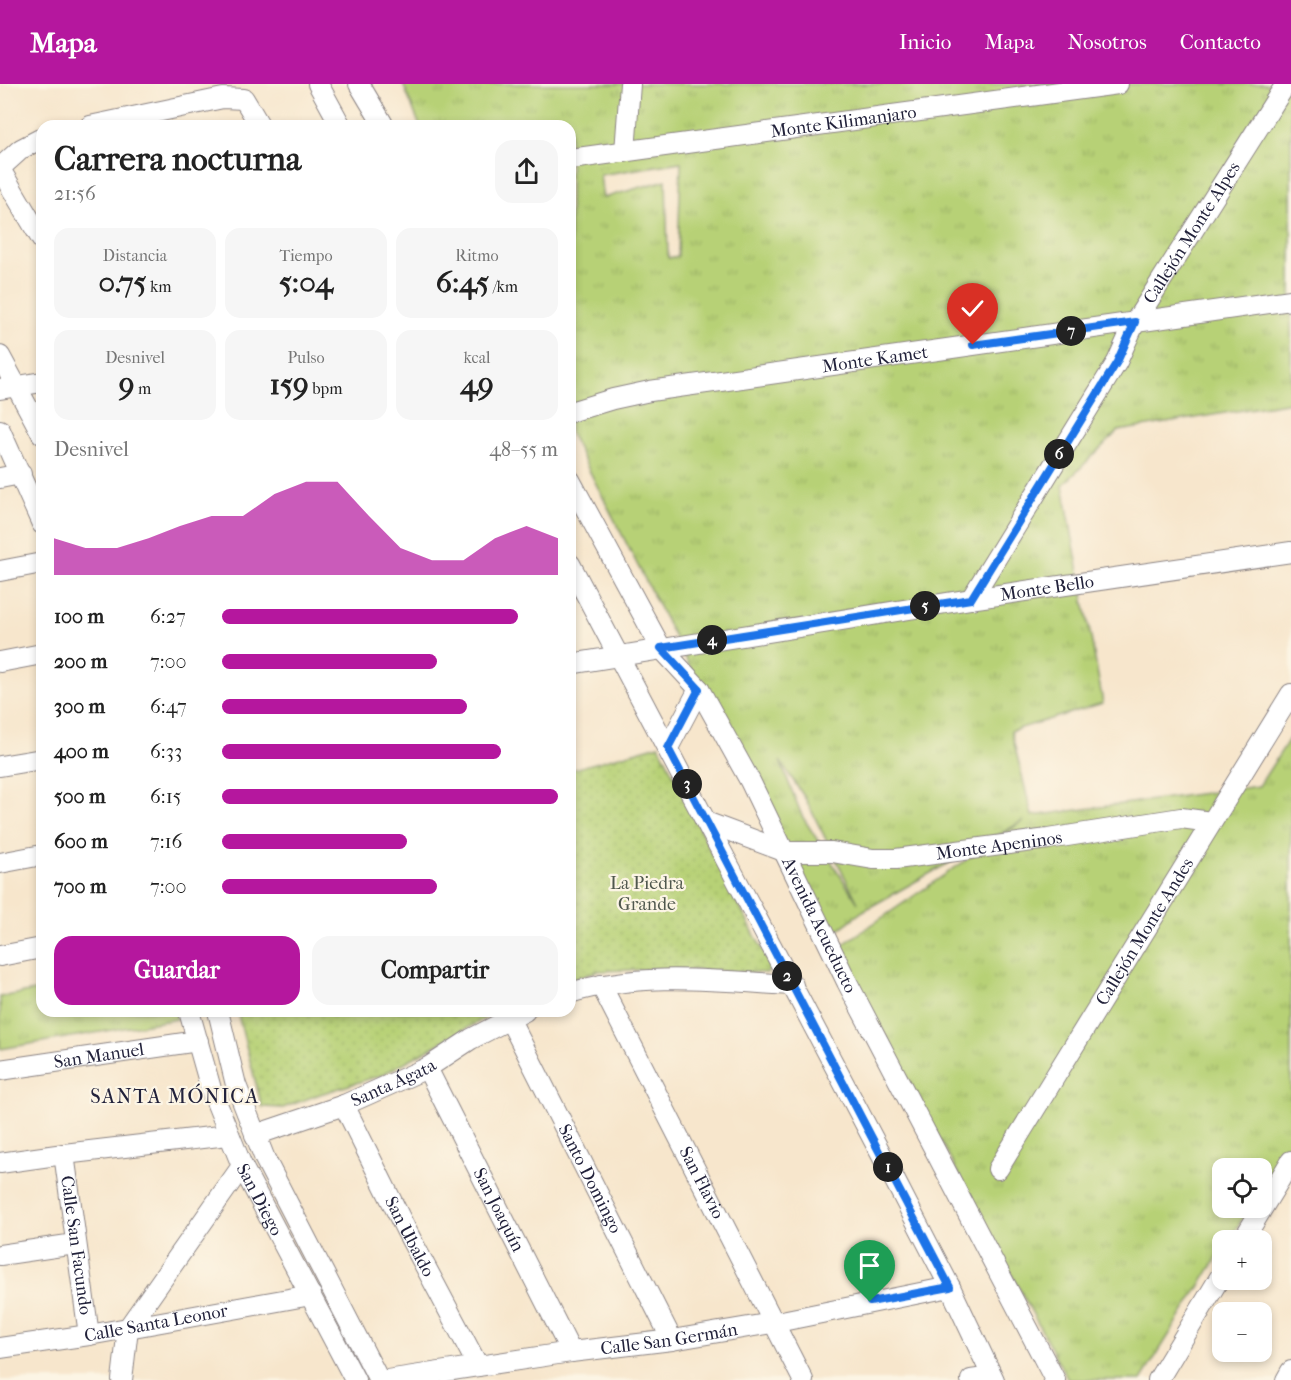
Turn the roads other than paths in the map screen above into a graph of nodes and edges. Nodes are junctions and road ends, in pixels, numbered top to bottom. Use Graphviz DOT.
graph roads {
  1 [pos="318,84"];
  2 [pos="359,84"];
  3 [pos="630,84"];
  4 [pos="1118,84"];
  5 [pos="1286,84"];
  6 [pos="118,120"];
  7 [pos="256,120"];
  8 [pos="338,120"];
  9 [pos="380,120"];
  10 [pos="36,141"];
  11 [pos="625,152"];
  12 [pos="576,158"];
  13 [pos="0,168"];
  14 [pos="36,226"];
  15 [pos="1291,300"];
  16 [pos="1135,322"];
  17 [pos="0,356"];
  18 [pos="36,383"];
  19 [pos="9,388"];
  20 [pos="576,410"];
  21 [pos="36,426"];
  22 [pos="0,430"];
  23 [pos="21,474"];
  24 [pos="0,478"];
  25 [pos="576,491"];
  26 [pos="36,510"];
  27 [pos="1291,552"];
  28 [pos="36,564"];
  29 [pos="0,572"];
  30 [pos="576,575"];
  31 [pos="971,599"];
  32 [pos="661,648"];
  33 [pos="36,655"];
  34 [pos="618,655"];
  35 [pos="0,662"];
  36 [pos="576,663"];
  37 [pos="699,689"];
  38 [pos="1291,694"];
  39 [pos="668,748"];
  40 [pos="36,760"];
  41 [pos="0,766"];
  42 [pos="706,822"];
  43 [pos="1211,822"];
  44 [pos="786,852"];
  45 [pos="36,856"];
  46 [pos="0,863"];
  47 [pos="36,949"];
  48 [pos="0,956"];
  49 [pos="601,985"];
  50 [pos="793,985"];
  51 [pos="576,991"];
  52 [pos="191,1017"];
  53 [pos="219,1017"];
  54 [pos="513,1017"];
  55 [pos="518,1017"];
  56 [pos="198,1041"];
  57 [pos="427,1068"];
  58 [pos="0,1070"];
  59 [pos="344,1105"];
  60 [pos="228,1136"];
  61 [pos="255,1136"];
  62 [pos="64,1154"];
  63 [pos="1291,1161"];
  64 [pos="0,1164"];
  65 [pos="242,1166"];
  66 [pos="998,1169"];
  67 [pos="1249,1230"];
  68 [pos="75,1244"];
  69 [pos="0,1255"];
  70 [pos="950,1287"];
  71 [pos="1212,1290"];
  72 [pos="311,1295"];
  73 [pos="772,1323"];
  74 [pos="128,1328"];
  75 [pos="89,1335"];
  76 [pos="672,1340"];
  77 [pos="0,1348"];
  78 [pos="570,1352"];
  79 [pos="478,1366"];
  80 [pos="1291,1371"];
  81 [pos="993,1378"];
  82 [pos="122,1380"];
  83 [pos="355,1380"];
  84 [pos="379,1380"];
  85 [pos="387,1380"];
  86 [pos="803,1380"];
  87 [pos="971,1380"];
  88 [pos="1055,1380"];
  89 [pos="1158,1380"];
  90 [pos="1286,1380"];
  1 -- 8 [label="street"];
  2 -- 9 [label="street"];
  3 -- 11 [label="street"];
  4 -- 11 [label="street, Monte Kilimanjaro"];
  5 -- 16 [label="street, Callejón Monte Alpes"];
  6 -- 7 [label="street"];
  10 -- 13 [label="street"];
  11 -- 12 [label="street, Monte Kilimanjaro"];
  13 -- 14 [label="street"];
  15 -- 16 [label="street, Monte Kamet"];
  16 -- 20 [label="street, Monte Kamet"];
  16 -- 31 [label="street, Callejón Monte Alpes"];
  17 -- 19 [label="street"];
  18 -- 19 [label="street"];
  19 -- 21 [label="street"];
  22 -- 23 [label="street"];
  23 -- 24 [label="street"];
  23 -- 26 [label="street"];
  25 -- 32 [label="street, Avenida Acueducto"];
  27 -- 31 [label="street, Monte Bello"];
  28 -- 29 [label="street"];
  30 -- 34 [label="street"];
  31 -- 32 [label="street, Monte Bello"];
  32 -- 34 [label="street, Monte Bello"];
  32 -- 37 [label="street, Avenida Acueducto"];
  33 -- 35 [label="street"];
  34 -- 36 [label="street, Monte Bello"];
  34 -- 39 [label="street"];
  37 -- 39 [label="street"];
  37 -- 44 [label="street, Avenida Acueducto"];
  38 -- 43 [label="street, Callejón Monte Andes"];
  39 -- 42 [label="street"];
  40 -- 41 [label="street"];
  42 -- 44 [label="street"];
  42 -- 50 [label="street"];
  43 -- 44 [label="street, Monte Apeninos"];
  43 -- 66 [label="street, Callejón Monte Andes"];
  44 -- 88 [label="street, Avenida Acueducto"];
  45 -- 46 [label="street"];
  47 -- 48 [label="street"];
  49 -- 50 [label="street"];
  49 -- 51 [label="street"];
  49 -- 73 [label="street, San Flavio"];
  50 -- 70 [label="street"];
  52 -- 56 [label="street, San Diego"];
  53 -- 61 [label="street, San Diego"];
  54 -- 57 [label="street, Santa Ágata"];
  55 -- 76 [label="street, Santo Domingo"];
  56 -- 58 [label="street, San Manuel"];
  56 -- 60 [label="street, San Diego"];
  57 -- 59 [label="street, Santa Ágata"];
  57 -- 78 [label="street, San Joaquín"];
  59 -- 61 [label="street, Santa Ágata"];
  59 -- 79 [label="street, San Ubaldo"];
  60 -- 62 [label="street"];
  60 -- 65 [label="street, San Diego"];
  61 -- 84 [label="street, San Diego"];
  62 -- 64 [label="street"];
  62 -- 68 [label="street, Calle San Facundo"];
  63 -- 67 [label="street"];
  65 -- 72 [label="street, San Diego"];
  65 -- 74 [label="street"];
  68 -- 69 [label="street"];
  68 -- 75 [label="street, Calle San Facundo"];
  70 -- 73 [label="street, Calle San Germán"];
  70 -- 81 [label="street"];
  71 -- 89 [label="street"];
  72 -- 74 [label="street, Calle Santa Leonor"];
  72 -- 83 [label="street, San Diego"];
  73 -- 76 [label="street, Calle San Germán"];
  73 -- 86 [label="street, San Flavio"];
  74 -- 75 [label="street, Calle Santa Leonor"];
  74 -- 82 [label="street"];
  75 -- 77 [label="street, Calle Santa Leonor"];
  76 -- 78 [label="street, Calle San Germán"];
  78 -- 79 [label="street, Calle San Germán"];
  79 -- 85 [label="street, Calle San Germán"];
  80 -- 90 [label="street"];
  81 -- 87 [label="street"];
}
